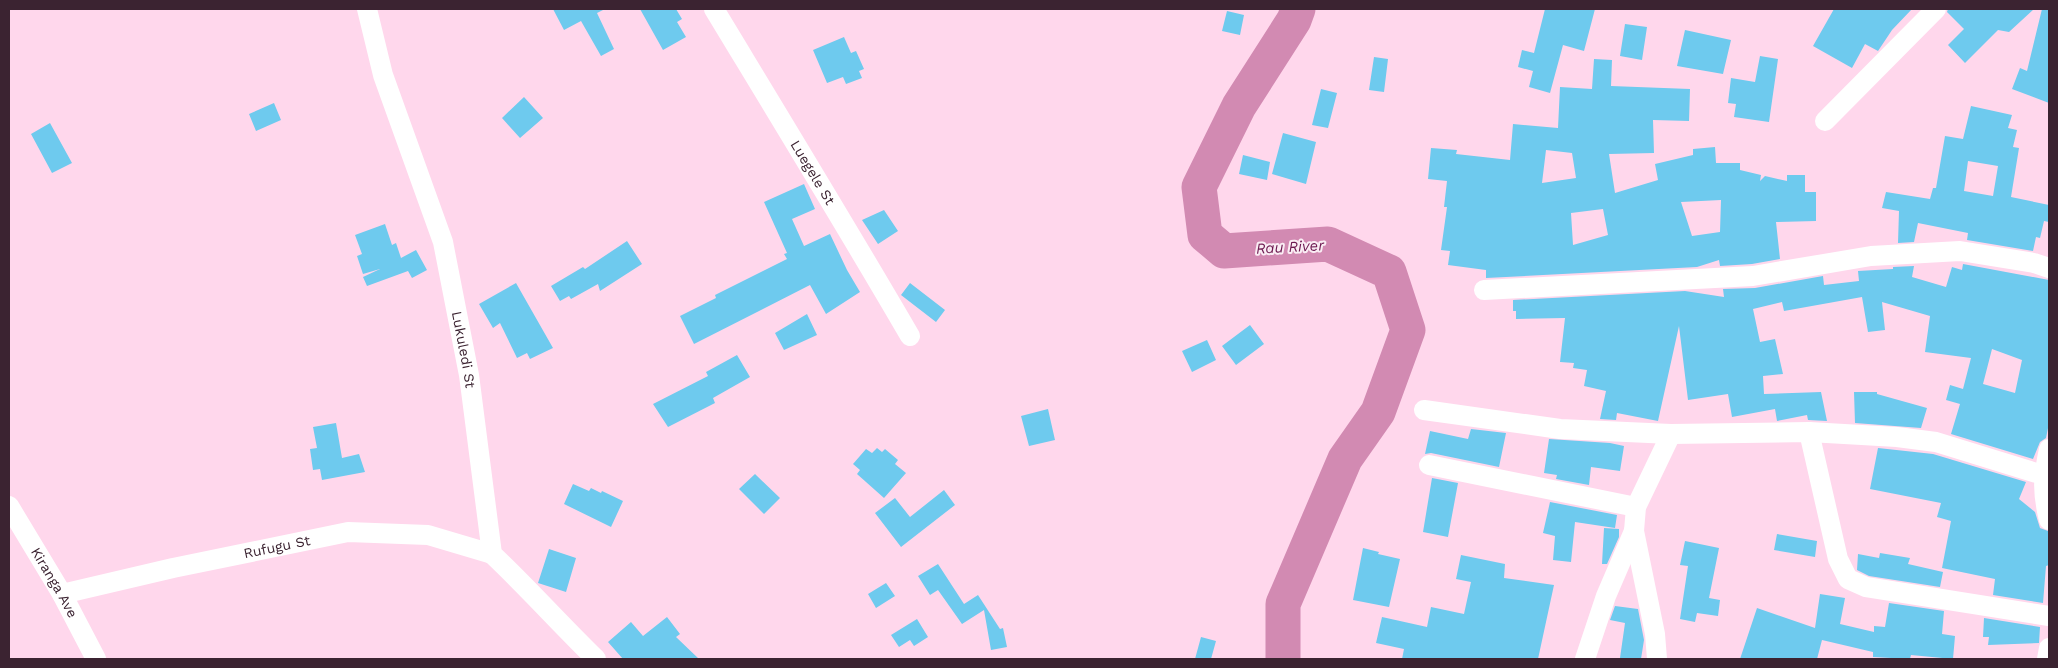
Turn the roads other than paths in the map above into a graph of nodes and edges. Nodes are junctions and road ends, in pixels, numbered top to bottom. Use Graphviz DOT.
graph roads {
  1 [pos="367,9"];
  2 [pos="714,9"];
  3 [pos="1936,9"];
  4 [pos="1825,121"];
  5 [pos="2049,268"];
  6 [pos="1484,290"];
  7 [pos="910,336"];
  8 [pos="1424,410"];
  9 [pos="1809,432"];
  10 [pos="1671,434"];
  11 [pos="2049,449"];
  12 [pos="1429,466"];
  13 [pos="2043,475"];
  14 [pos="9,506"];
  15 [pos="1636,507"];
  16 [pos="2049,520"];
  17 [pos="1634,531"];
  18 [pos="492,554"];
  19 [pos="62,594"];
  20 [pos="2049,616"];
  21 [pos="2049,648"];
  22 [pos="96,659"];
  23 [pos="596,659"];
  24 [pos="1585,659"];
  25 [pos="1657,659"];
  26 [pos="2047,659"];
  1 -- 18 [label="street, Lukuledi St"];
  2 -- 7 [label="street, Luegele St"];
  3 -- 4 [label="street"];
  5 -- 6 [label="street"];
  8 -- 10 [label="street"];
  9 -- 10 [label="street"];
  9 -- 13 [label="street"];
  9 -- 20 [label="street"];
  10 -- 15 [label="street"];
  11 -- 13 [label="street"];
  12 -- 15 [label="street"];
  13 -- 16 [label="street"];
  14 -- 19 [label="street, Kiranga Ave"];
  15 -- 17 [label="street"];
  17 -- 24 [label="street"];
  17 -- 25 [label="street"];
  18 -- 19 [label="street, Rufugu St"];
  18 -- 23 [label="street"];
  19 -- 22 [label="street, Kiranga Ave"];
  21 -- 26 [label="street"];
}
